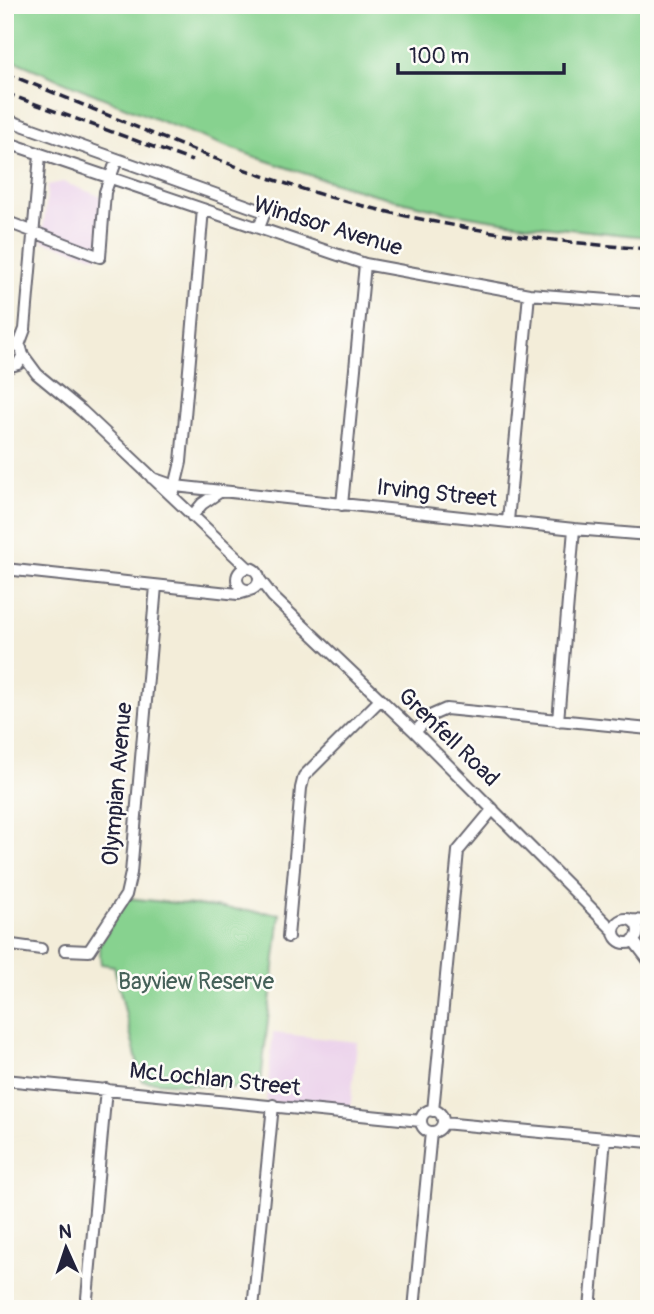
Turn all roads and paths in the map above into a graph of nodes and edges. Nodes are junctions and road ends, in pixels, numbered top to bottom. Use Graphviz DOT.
graph roads {
  1 [pos="5,119"];
  2 [pos="5,142"];
  3 [pos="40,155"];
  4 [pos="117,159"];
  5 [pos="110,178"];
  6 [pos="203,209"];
  7 [pos="5,221"];
  8 [pos="259,228"];
  9 [pos="33,230"];
  10 [pos="365,264"];
  11 [pos="529,294"];
  12 [pos="649,303"];
  13 [pos="6,344"];
  14 [pos="21,350"];
  15 [pos="10,365"];
  16 [pos="37,374"];
  17 [pos="220,491"];
  18 [pos="174,492"];
  19 [pos="342,505"];
  20 [pos="192,516"];
  21 [pos="508,521"];
  22 [pos="574,529"];
  23 [pos="649,535"];
  24 [pos="5,569"];
  25 [pos="241,574"];
  26 [pos="260,580"];
  27 [pos="156,586"];
  28 [pos="248,591"];
  29 [pos="214,592"];
  30 [pos="273,597"];
  31 [pos="380,700"];
  32 [pos="558,720"];
  33 [pos="649,729"];
  34 [pos="415,732"];
  35 [pos="493,809"];
  36 [pos="649,921"];
  37 [pos="621,924"];
  38 [pos="649,928"];
  39 [pos="288,937"];
  40 [pos="635,937"];
  41 [pos="5,944"];
  42 [pos="41,949"];
  43 [pos="65,950"];
  44 [pos="649,961"];
  45 [pos="5,1080"];
  46 [pos="106,1089"];
  47 [pos="273,1105"];
  48 [pos="433,1111"];
  49 [pos="421,1121"];
  50 [pos="443,1123"];
  51 [pos="431,1132"];
  52 [pos="605,1138"];
  53 [pos="649,1142"];
  54 [pos="86,1309"];
  55 [pos="253,1309"];
  56 [pos="414,1309"];
  57 [pos="590,1309"];
  1 -- 4 [label="street"];
  2 -- 3 [label="street, Windsor Avenue"];
  3 -- 5 [label="street, Windsor Avenue"];
  3 -- 9 [label="street"];
  4 -- 5 [label="street"];
  4 -- 8 [label="street"];
  5 -- 6 [label="street, Windsor Avenue"];
  5 -- 9 [label="street"];
  6 -- 8 [label="street, Windsor Avenue"];
  6 -- 18 [label="street"];
  7 -- 9 [label="street"];
  8 -- 10 [label="street, Windsor Avenue"];
  9 -- 14 [label="street"];
  10 -- 11 [label="street, Windsor Avenue"];
  10 -- 19 [label="street"];
  11 -- 12 [label="street, Windsor Avenue"];
  11 -- 21 [label="street"];
  13 -- 14 [label="street"];
  14 -- 15 [label="street"];
  14 -- 16 [label="street"];
  15 -- 16 [label="street"];
  16 -- 18 [label="street, Irving Street"];
  17 -- 18 [label="street, Irving Street"];
  17 -- 19 [label="street, Irving Street"];
  17 -- 20 [label="street"];
  18 -- 20 [label="street, Grenfell Road"];
  19 -- 21 [label="street, Irving Street"];
  20 -- 25 [label="street, Grenfell Road"];
  21 -- 22 [label="street, Irving Street"];
  22 -- 23 [label="street, Irving Street"];
  22 -- 32 [label="street"];
  24 -- 27 [label="street"];
  25 -- 26 [label="street, Grenfell Road"];
  25 -- 28 [label="street, Grenfell Road"];
  25 -- 29 [label="street"];
  26 -- 28 [label="street"];
  26 -- 30 [label="street, Grenfell Road"];
  27 -- 29 [label="street"];
  27 -- 43 [label="street, Olympian Avenue"];
  28 -- 29 [label="street"];
  28 -- 30 [label="street, Grenfell Road"];
  30 -- 31 [label="street, Grenfell Road"];
  31 -- 34 [label="street, Grenfell Road"];
  31 -- 39 [label="street"];
  32 -- 33 [label="street"];
  32 -- 34 [label="street"];
  34 -- 35 [label="street, Grenfell Road"];
  35 -- 37 [label="street, Grenfell Road"];
  35 -- 48 [label="street"];
  36 -- 37 [label="street"];
  37 -- 40 [label="street"];
  37 -- 40 [label="street, Grenfell Road"];
  38 -- 40 [label="street"];
  40 -- 44 [label="street"];
  41 -- 42 [label="street"];
  45 -- 46 [label="street, McLochlan Street"];
  46 -- 47 [label="street, McLochlan Street"];
  46 -- 54 [label="street"];
  47 -- 49 [label="street, McLochlan Street"];
  47 -- 55 [label="street"];
  48 -- 49 [label="street"];
  48 -- 50 [label="street"];
  49 -- 51 [label="street"];
  50 -- 51 [label="street"];
  50 -- 52 [label="street"];
  51 -- 56 [label="street"];
  52 -- 53 [label="street"];
  52 -- 57 [label="street"];
}
